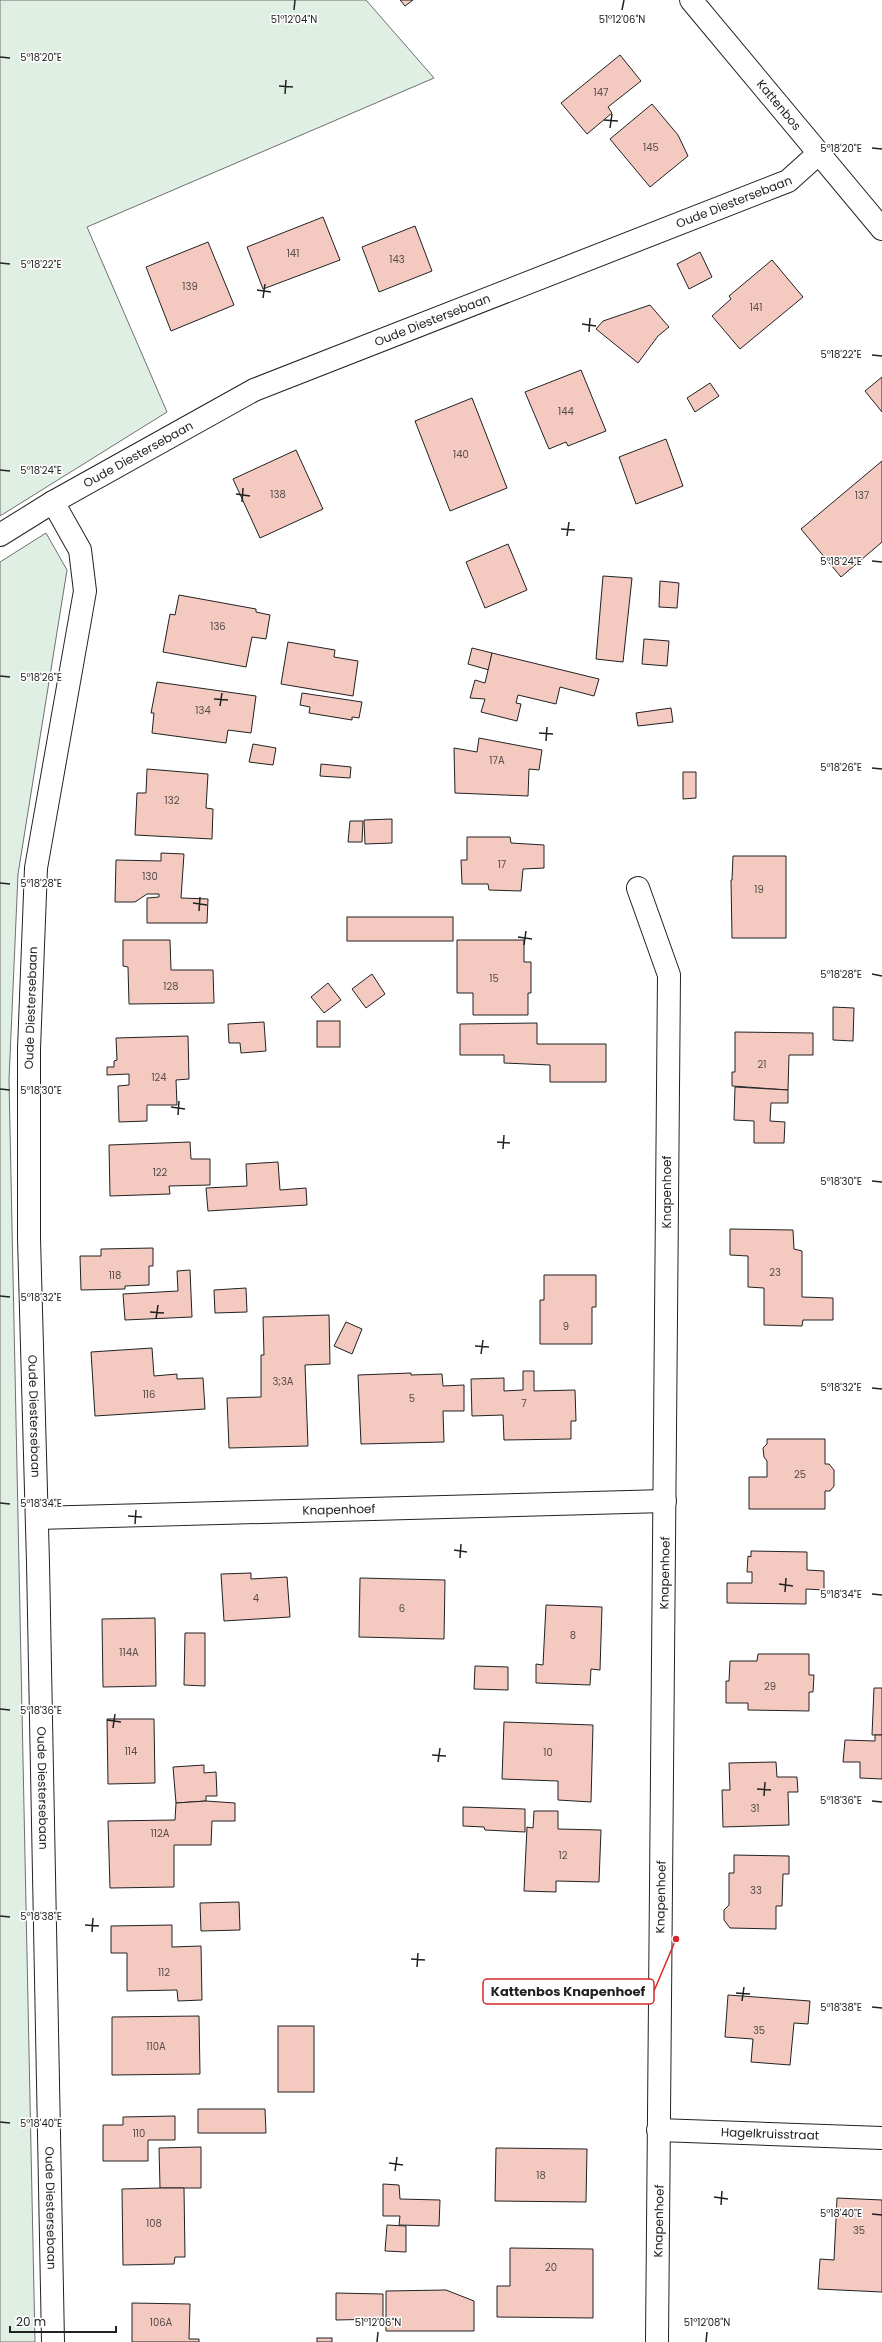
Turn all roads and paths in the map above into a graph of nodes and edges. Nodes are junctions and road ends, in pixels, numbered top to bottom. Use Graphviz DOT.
graph roads {
  1 [pos="691,0"];
  2 [pos="818,154"];
  3 [pos="882,229"];
  4 [pos="52,502"];
  5 [pos="0,535"];
  6 [pos="638,888"];
  7 [pos="666,1501"];
  8 [pos="37,1518"];
  9 [pos="658,2130"];
  10 [pos="882,2138"];
  11 [pos="53,2342"];
  12 [pos="657,2342"];
  1 -- 2 [label="street, Kattenbos"];
  2 -- 3 [label="street, Kattenbos"];
  2 -- 4 [label="street, Oude Diestersebaan"];
  4 -- 5 [label="street, Oude Diestersebaan"];
  4 -- 8 [label="street, Oude Diestersebaan"];
  6 -- 7 [label="street, Knapenhoef"];
  7 -- 8 [label="street, Knapenhoef"];
  7 -- 9 [label="street, Knapenhoef"];
  8 -- 11 [label="street, Oude Diestersebaan"];
  9 -- 10 [label="street, Hagelkruisstraat"];
  9 -- 12 [label="street, Knapenhoef"];
}
